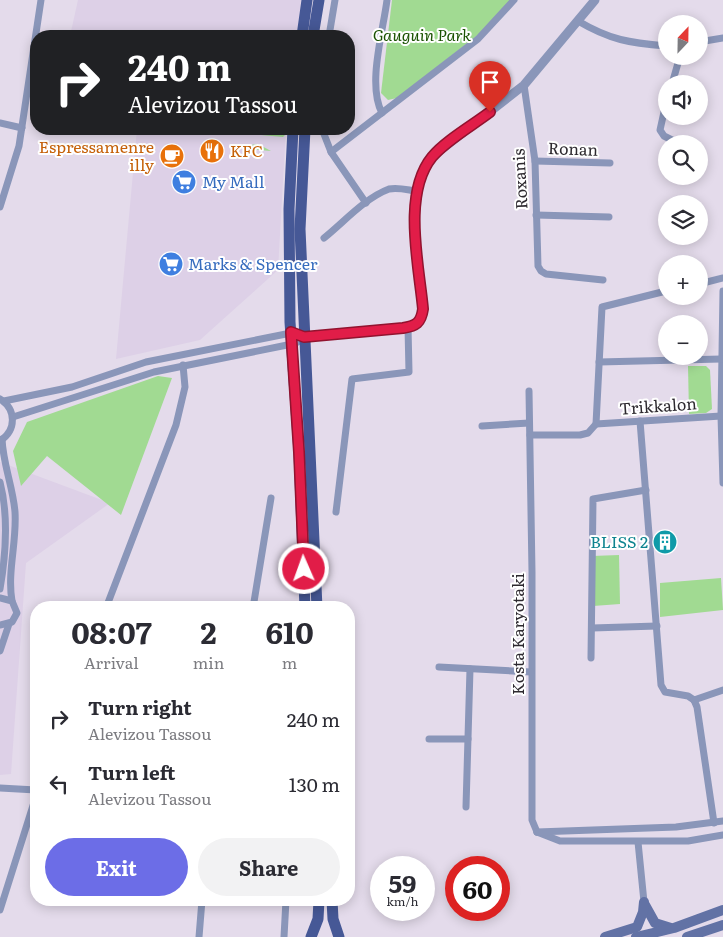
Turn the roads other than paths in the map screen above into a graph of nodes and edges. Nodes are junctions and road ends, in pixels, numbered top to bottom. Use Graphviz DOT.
graph roads {
  1 [pos="41,0"];
  2 [pos="307,0"];
  3 [pos="319,0"];
  4 [pos="335,0"];
  5 [pos="387,0"];
  6 [pos="514,0"];
  7 [pos="595,0"];
  8 [pos="578,21"];
  9 [pos="37,30"];
  10 [pos="303,30"];
  11 [pos="314,30"];
  12 [pos="330,30"];
  13 [pos="723,38"];
  14 [pos="708,40"];
  15 [pos="658,45"];
  16 [pos="30,74"];
  17 [pos="524,86"];
  18 [pos="382,113"];
  19 [pos="0,122"];
  20 [pos="22,128"];
  21 [pos="355,134"];
  22 [pos="293,135"];
  23 [pos="305,135"];
  24 [pos="324,135"];
  25 [pos="353,135"];
  26 [pos="331,152"];
  27 [pos="535,161"];
  28 [pos="610,163"];
  29 [pos="416,191"];
  30 [pos="366,203"];
  31 [pos="0,208"];
  32 [pos="536,215"];
  33 [pos="609,218"];
  34 [pos="324,238"];
  35 [pos="723,278"];
  36 [pos="603,280"];
  37 [pos="708,282"];
  38 [pos="723,291"];
  39 [pos="658,293"];
  40 [pos="408,327"];
  41 [pos="304,337"];
  42 [pos="291,338"];
  43 [pos="721,359"];
  44 [pos="599,362"];
  45 [pos="183,365"];
  46 [pos="529,391"];
  47 [pos="2,400"];
  48 [pos="721,416"];
  49 [pos="12,417"];
  50 [pos="640,421"];
  51 [pos="529,423"];
  52 [pos="596,424"];
  53 [pos="482,426"];
  54 [pos="530,436"];
  55 [pos="1,440"];
  56 [pos="723,483"];
  57 [pos="0,486"];
  58 [pos="646,490"];
  59 [pos="271,498"];
  60 [pos="336,512"];
  61 [pos="0,589"];
  62 [pos="0,598"];
  63 [pos="12,601"];
  64 [pos="109,601"];
  65 [pos="254,601"];
  66 [pos="305,601"];
  67 [pos="317,601"];
  68 [pos="9,624"];
  69 [pos="0,625"];
  70 [pos="657,626"];
  71 [pos="592,628"];
  72 [pos="0,651"];
  73 [pos="591,658"];
  74 [pos="439,667"];
  75 [pos="470,669"];
  76 [pos="532,672"];
  77 [pos="723,690"];
  78 [pos="694,700"];
  79 [pos="429,739"];
  80 [pos="468,739"];
  81 [pos="0,788"];
  82 [pos="30,790"];
  83 [pos="466,807"];
  84 [pos="30,815"];
  85 [pos="723,821"];
  86 [pos="714,823"];
  87 [pos="537,832"];
  88 [pos="723,835"];
  89 [pos="638,842"];
  90 [pos="644,902"];
  91 [pos="202,906"];
  92 [pos="286,906"];
  93 [pos="319,906"];
  94 [pos="332,906"];
  95 [pos="0,910"];
  96 [pos="723,910"];
  97 [pos="723,925"];
  98 [pos="674,928"];
  99 [pos="199,937"];
  100 [pos="284,937"];
  101 [pos="311,937"];
  102 [pos="339,937"];
  103 [pos="604,937"];
  104 [pos="636,937"];
  105 [pos="687,937"];
  1 -- 9 [label="street"];
  2 -- 10 [label="main road"];
  3 -- 11 [label="main road"];
  4 -- 12 [label="street"];
  5 -- 18 [label="street"];
  6 -- 18 [label="street"];
  7 -- 8 [label="street"];
  8 -- 15 [label="street"];
  8 -- 17 [label="street"];
  13 -- 14 [label="street"];
  16 -- 20 [label="street"];
  17 -- 27 [label="street, Roxanis"];
  17 -- 29 [label="street"];
  18 -- 21 [label="street"];
  19 -- 20 [label="street"];
  20 -- 31 [label="street"];
  22 -- 42 [label="main road"];
  23 -- 41 [label="main road"];
  24 -- 26 [label="street"];
  25 -- 26 [label="street"];
  26 -- 30 [label="street"];
  27 -- 28 [label="street, Ronan"];
  27 -- 32 [label="street, Roxanis"];
  29 -- 30 [label="street"];
  29 -- 40 [label="street"];
  30 -- 34 [label="street"];
  32 -- 33 [label="street"];
  32 -- 36 [label="street, Roxanis"];
  35 -- 37 [label="street"];
  38 -- 43 [label="street"];
  39 -- 44 [label="street"];
  40 -- 41 [label="street"];
  40 -- 60 [label="street"];
  41 -- 42 [label="street"];
  41 -- 67 [label="main road"];
  42 -- 45 [label="street"];
  42 -- 47 [label="street"];
  42 -- 66 [label="main road"];
  43 -- 44 [label="street"];
  43 -- 48 [label="street"];
  44 -- 52 [label="street"];
  45 -- 49 [label="street"];
  45 -- 64 [label="street"];
  46 -- 51 [label="street, Kosta Karyotaki"];
  47 -- 49 [label="street"];
  48 -- 50 [label="street, Trikkalon"];
  48 -- 56 [label="street"];
  49 -- 55 [label="street"];
  50 -- 52 [label="street, Trikkalon"];
  50 -- 58 [label="street"];
  51 -- 53 [label="street"];
  51 -- 54 [label="street, Kosta Karyotaki"];
  52 -- 54 [label="street"];
  54 -- 76 [label="street, Kosta Karyotaki"];
  55 -- 63 [label="street"];
  57 -- 61 [label="street"];
  58 -- 70 [label="street"];
  58 -- 71 [label="street"];
  59 -- 65 [label="street"];
  62 -- 63 [label="street"];
  63 -- 68 [label="street"];
  68 -- 69 [label="street"];
  68 -- 72 [label="street"];
  70 -- 71 [label="street"];
  70 -- 78 [label="street"];
  71 -- 73 [label="street"];
  74 -- 75 [label="street"];
  75 -- 76 [label="street"];
  75 -- 80 [label="street"];
  76 -- 87 [label="street, Kosta Karyotaki"];
  77 -- 78 [label="street"];
  78 -- 86 [label="street"];
  79 -- 80 [label="street"];
  80 -- 83 [label="street"];
  81 -- 82 [label="street"];
  84 -- 95 [label="street"];
  85 -- 86 [label="street"];
  86 -- 87 [label="street"];
  87 -- 89 [label="street"];
  88 -- 89 [label="street"];
  89 -- 90 [label="street"];
  90 -- 98 [label="main road"];
  90 -- 103 [label="main road"];
  91 -- 99 [label="street"];
  92 -- 100 [label="street"];
  93 -- 101 [label="main road"];
  94 -- 102 [label="main road"];
  96 -- 98 [label="main road"];
  97 -- 105 [label="main road"];
  98 -- 104 [label="main road"];
}
